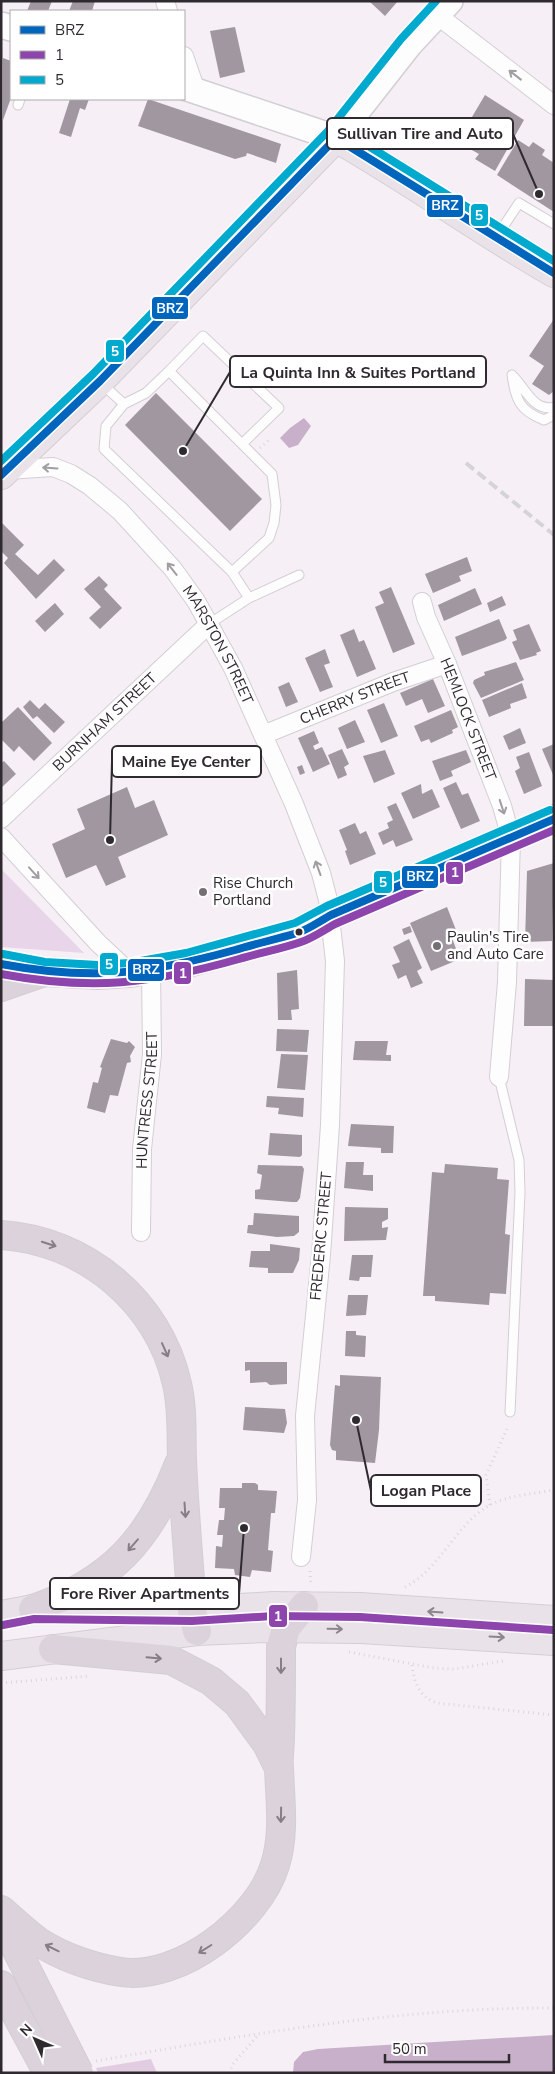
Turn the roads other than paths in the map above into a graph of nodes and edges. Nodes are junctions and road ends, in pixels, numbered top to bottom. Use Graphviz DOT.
graph roads {
  1 [pos="444,8"];
  2 [pos="185,62"];
  3 [pos="190,89"];
  4 [pos="554,105"];
  5 [pos="336,138"];
  6 [pos="554,224"];
  7 [pos="496,238"];
  8 [pos="554,273"];
  9 [pos="169,371"];
  10 [pos="100,381"];
  11 [pos="124,404"];
  12 [pos="554,407"];
  13 [pos="554,415"];
  14 [pos="243,443"];
  15 [pos="4,472"];
  16 [pos="232,572"];
  17 [pos="298,575"];
  18 [pos="249,598"];
  19 [pos="422,602"];
  20 [pos="210,624"];
  21 [pos="448,664"];
  22 [pos="263,735"];
  23 [pos="1,819"];
  24 [pos="554,819"];
  25 [pos="1,836"];
  26 [pos="511,838"];
  27 [pos="331,915"];
  28 [pos="1,964"];
  29 [pos="141,971"];
  30 [pos="44,972"];
  31 [pos="1,987"];
  32 [pos="499,1077"];
  33 [pos="141,1232"];
  34 [pos="1,1235"];
  35 [pos="510,1412"];
  36 [pos="182,1458"];
  37 [pos="301,1557"];
  38 [pos="308,1597"];
  39 [pos="34,1608"];
  40 [pos="1,1615"];
  41 [pos="554,1620"];
  42 [pos="195,1621"];
  43 [pos="286,1628"];
  44 [pos="554,1641"];
  45 [pos="53,1649"];
  46 [pos="1,1656"];
  47 [pos="278,1766"];
  48 [pos="1,1910"];
  49 [pos="1,1919"];
  50 [pos="6,1994"];
  51 [pos="85,2067"];
  52 [pos="48,2073"];
  4 -- 1 [label="street, one-way"];
  1 -- 5 [label="main road"];
  2 -- 3 [label="street"];
  3 -- 5 [label="main road"];
  5 -- 7 [label="main road"];
  5 -- 10 [label="main road"];
  6 -- 7 [label="lane"];
  7 -- 8 [label="main road"];
  9 -- 11 [label="lane"];
  9 -- 14 [label="lane"];
  9 -- 14 [label="lane"];
  10 -- 11 [label="lane"];
  10 -- 15 [label="main road"];
  11 -- 16 [label="lane"];
  12 -- 13 [label="lane"];
  14 -- 16 [label="lane"];
  20 -- 15 [label="street, MARSTON STREET, one-way"];
  16 -- 18 [label="lane"];
  17 -- 18 [label="lane"];
  18 -- 20 [label="lane"];
  19 -- 21 [label="street, HEMLOCK STREET"];
  20 -- 22 [label="street, MARSTON STREET"];
  20 -- 23 [label="street, BURNHAM STREET"];
  21 -- 22 [label="street, CHERRY STREET"];
  21 -- 26 [label="street, HEMLOCK STREET, one-way"];
  27 -- 22 [label="street, MARSTON STREET, one-way"];
  24 -- 26 [label="main road"];
  25 -- 29 [label="street, one-way"];
  26 -- 27 [label="main road"];
  26 -- 32 [label="street, HEMLOCK STREET"];
  27 -- 29 [label="main road"];
  27 -- 37 [label="street, FREDERIC STREET"];
  28 -- 30 [label="main road"];
  29 -- 30 [label="main road"];
  29 -- 33 [label="street, HUNTRESS STREET"];
  30 -- 31 [label="highway"];
  32 -- 35 [label="lane"];
  34 -- 36 [label="highway, one-way"];
  36 -- 39 [label="highway, one-way"];
  36 -- 42 [label="highway, one-way"];
  41 -- 38 [label="main road, one-way"];
  38 -- 42 [label="main road"];
  38 -- 43 [label="highway"];
  39 -- 40 [label="main road"];
  39 -- 42 [label="main road"];
  42 -- 43 [label="main road"];
  42 -- 45 [label="main road"];
  43 -- 44 [label="main road, one-way"];
  43 -- 47 [label="highway, one-way"];
  45 -- 46 [label="main road"];
  45 -- 47 [label="highway, one-way"];
  47 -- 48 [label="highway, one-way"];
  49 -- 51 [label="highway, bridge"];
  50 -- 52 [label="highway, bridge"];
}
